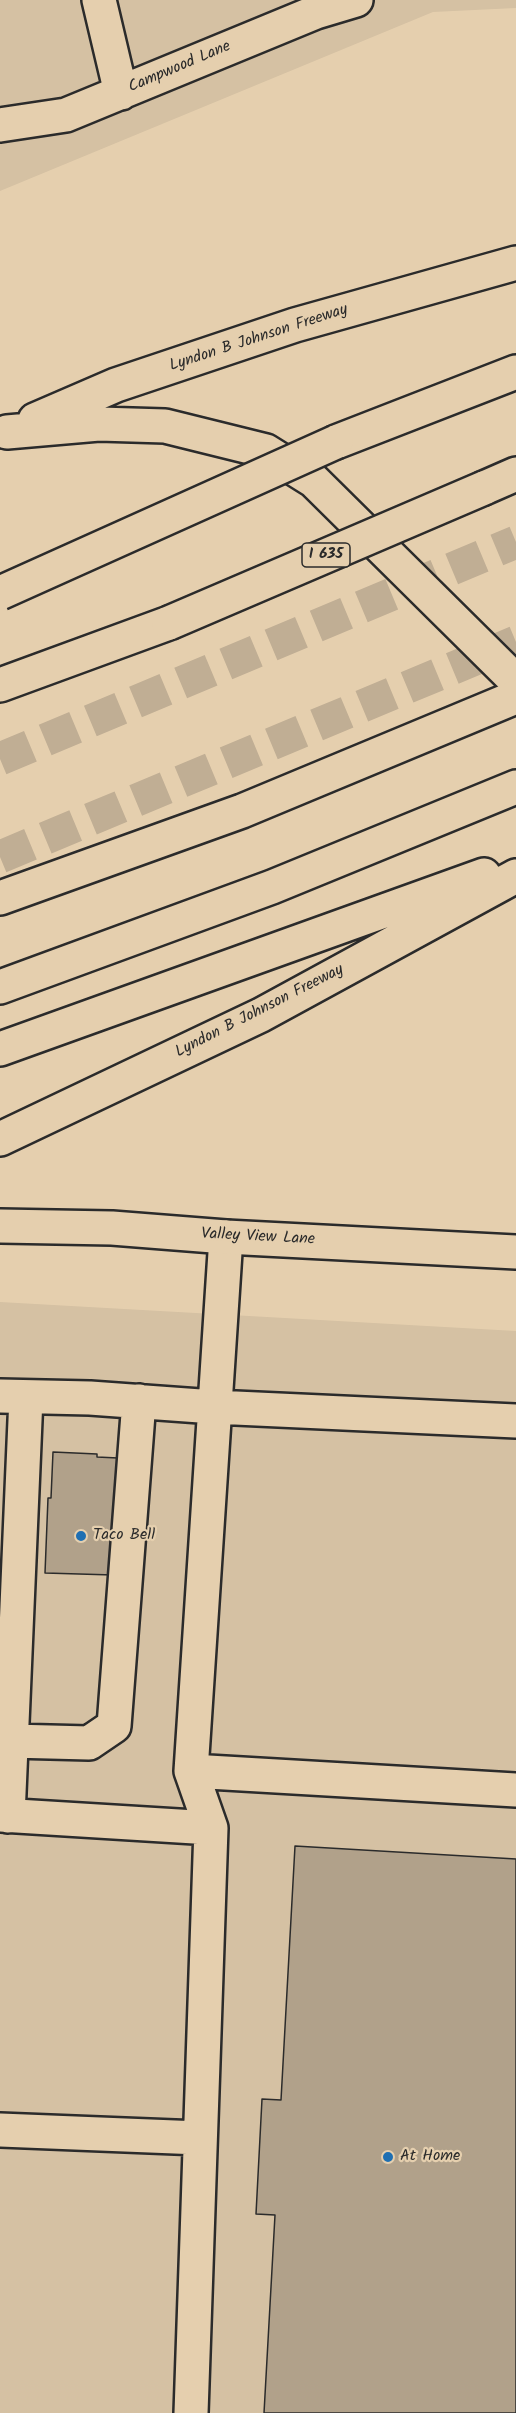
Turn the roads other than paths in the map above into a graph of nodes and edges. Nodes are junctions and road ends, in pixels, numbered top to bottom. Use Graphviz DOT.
graph roads {
  1 [pos="99,0"];
  2 [pos="356,0"];
  3 [pos="121,93"];
  4 [pos="0,125"];
  5 [pos="516,263"];
  6 [pos="516,372"];
  7 [pos="4,433"];
  8 [pos="516,474"];
  9 [pos="0,592"];
  10 [pos="516,681"];
  11 [pos="0,685"];
  12 [pos="516,697"];
  13 [pos="516,787"];
  14 [pos="516,863"];
  15 [pos="516,876"];
  16 [pos="0,898"];
  17 [pos="0,987"];
  18 [pos="0,1049"];
  19 [pos="0,1139"];
  20 [pos="0,1226"];
  21 [pos="226,1237"];
  22 [pos="516,1252"];
  23 [pos="13,1396"];
  24 [pos="139,1401"];
  25 [pos="214,1407"];
  26 [pos="516,1421"];
  27 [pos="11,1741"];
  28 [pos="191,1771"];
  29 [pos="516,1790"];
  30 [pos="4,1816"];
  31 [pos="211,1828"];
  32 [pos="0,2130"];
  33 [pos="200,2138"];
  34 [pos="191,2413"];
  1 -- 3 [label="main road"];
  2 -- 3 [label="main road, Campwood Lane"];
  3 -- 4 [label="main road, Campwood Lane"];
  5 -- 7 [label="main road, Lyndon B Johnson Freeway"];
  6 -- 9 [label="main road, bridge"];
  7 -- 10 [label="main road, Lyndon B Johnson Freeway"];
  8 -- 11 [label="main road, I 635, bridge"];
  12 -- 16 [label="main road"];
  13 -- 17 [label="main road"];
  14 -- 18 [label="main road"];
  15 -- 19 [label="main road, Lyndon B Johnson Freeway"];
  20 -- 21 [label="main road, Valley View Lane"];
  21 -- 22 [label="main road, Valley View Lane"];
  21 -- 25 [label="main road"];
  23 -- 24 [label="main road"];
  23 -- 27 [label="main road"];
  24 -- 25 [label="main road"];
  24 -- 27 [label="main road"];
  25 -- 26 [label="main road"];
  25 -- 28 [label="main road"];
  27 -- 30 [label="main road"];
  28 -- 29 [label="main road"];
  28 -- 31 [label="main road"];
  30 -- 31 [label="main road"];
  31 -- 33 [label="main road"];
  32 -- 33 [label="main road"];
  33 -- 34 [label="main road"];
}
